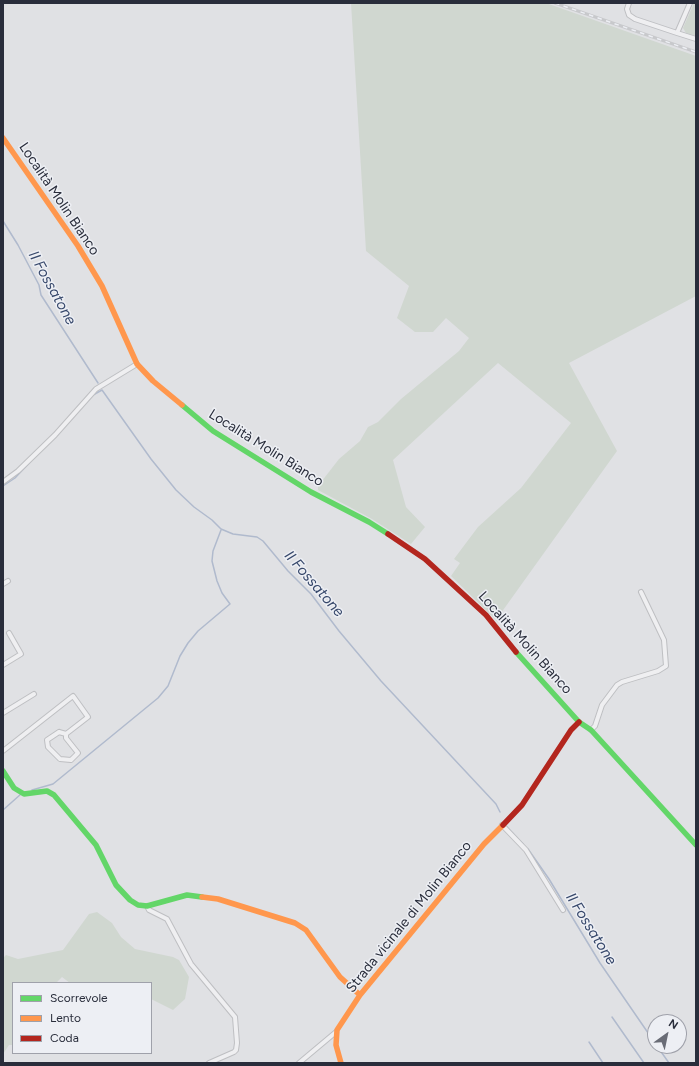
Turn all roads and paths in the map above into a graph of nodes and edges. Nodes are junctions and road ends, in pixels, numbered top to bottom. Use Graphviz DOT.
graph roads {
  1 [pos="629,3"];
  2 [pos="690,3"];
  3 [pos="676,33"];
  4 [pos="696,39"];
  5 [pos="3,138"];
  6 [pos="138,364"];
  7 [pos="3,482"];
  8 [pos="8,581"];
  9 [pos="3,584"];
  10 [pos="641,592"];
  11 [pos="9,633"];
  12 [pos="3,665"];
  13 [pos="34,694"];
  14 [pos="3,713"];
  15 [pos="579,722"];
  16 [pos="591,730"];
  17 [pos="66,734"];
  18 [pos="3,751"];
  19 [pos="3,770"];
  20 [pos="502,824"];
  21 [pos="696,845"];
  22 [pos="147,906"];
  23 [pos="563,910"];
  24 [pos="360,995"];
  25 [pos="337,1030"];
  26 [pos="209,1063"];
  27 [pos="299,1063"];
  28 [pos="341,1063"];
  1 -- 3 [label="street"];
  2 -- 3 [label="street"];
  3 -- 4 [label="street"];
  5 -- 6 [label="street, Località Molin Bianco"];
  6 -- 7 [label="street"];
  6 -- 15 [label="street, Località Molin Bianco"];
  8 -- 9 [label="street"];
  10 -- 16 [label="street"];
  11 -- 12 [label="street"];
  13 -- 14 [label="street"];
  15 -- 16 [label="street, Località Molin Bianco"];
  15 -- 20 [label="street, Strada vicinale di Molin Bianco"];
  16 -- 21 [label="street, Località Molin Bianco"];
  17 -- 17 [label="street"];
  17 -- 18 [label="street"];
  19 -- 22 [label="street"];
  20 -- 23 [label="street"];
  20 -- 24 [label="street, Strada vicinale di Molin Bianco"];
  22 -- 24 [label="street"];
  22 -- 26 [label="street"];
  24 -- 25 [label="street, Strada vicinale di Molin Bianco"];
  25 -- 27 [label="street"];
  25 -- 28 [label="street"];
}
